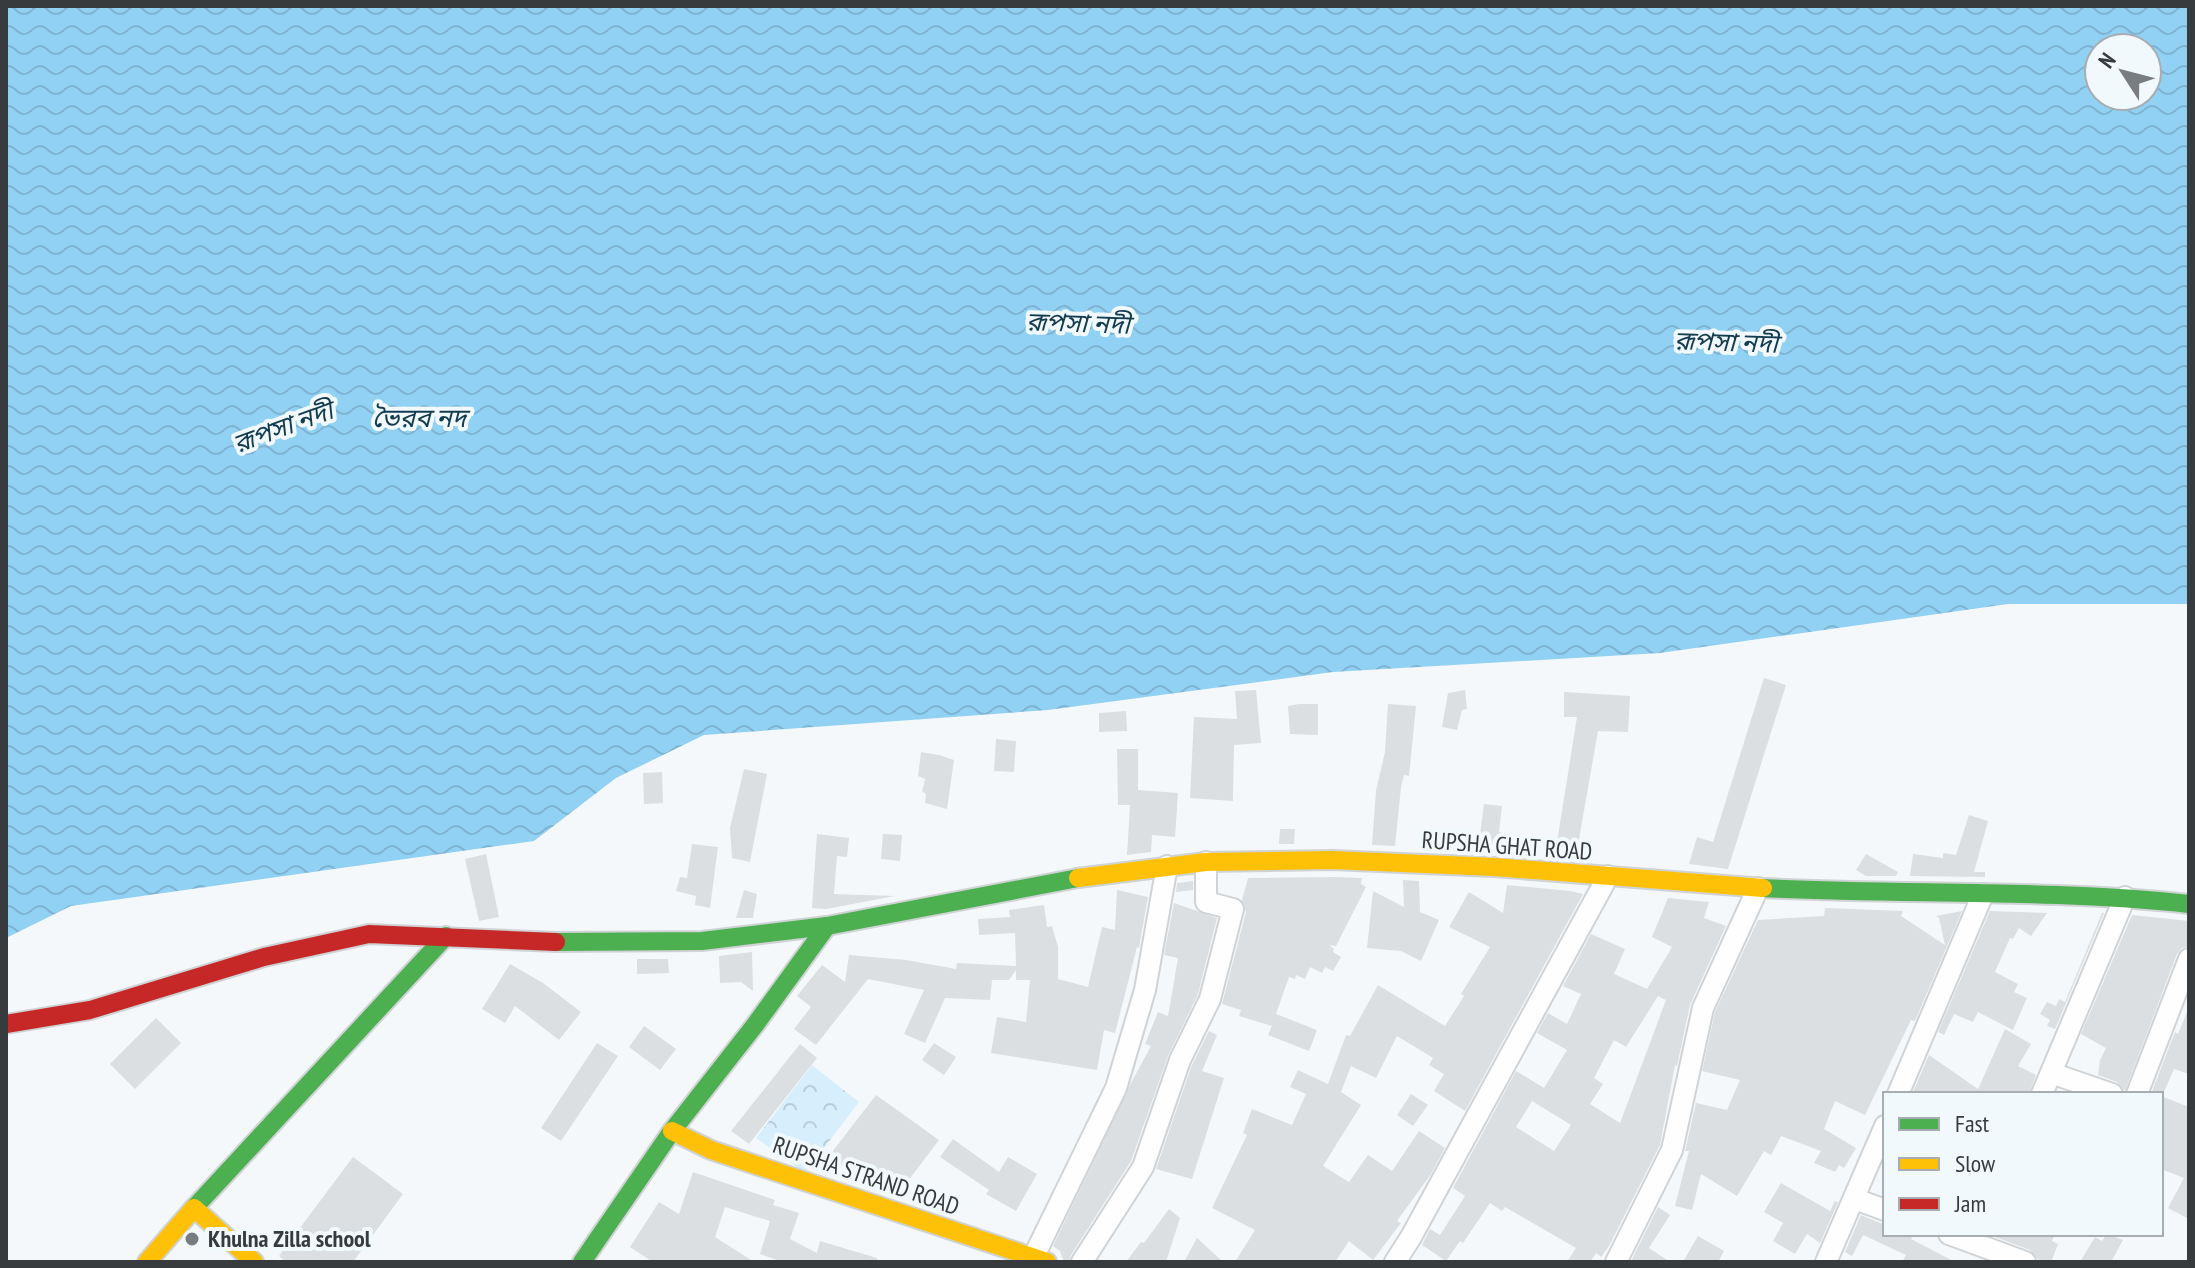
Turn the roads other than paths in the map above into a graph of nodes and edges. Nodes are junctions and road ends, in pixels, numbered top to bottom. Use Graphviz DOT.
graph roads {
  1 [pos="1206,862"];
  2 [pos="1167,866"];
  3 [pos="1608,876"];
  4 [pos="1758,888"];
  5 [pos="1983,894"];
  6 [pos="2125,897"];
  7 [pos="2189,904"];
  8 [pos="827,926"];
  9 [pos="446,936"];
  10 [pos="2189,959"];
  11 [pos="6,1024"];
  12 [pos="2051,1073"];
  13 [pos="1899,1092"];
  14 [pos="2043,1092"];
  15 [pos="2106,1092"];
  16 [pos="2138,1092"];
  17 [pos="672,1131"];
  18 [pos="1883,1131"];
  19 [pos="1855,1199"];
  20 [pos="194,1208"];
  21 [pos="1883,1209"];
  22 [pos="1960,1236"];
  23 [pos="1982,1240"];
  24 [pos="1040,1260"];
  25 [pos="147,1262"];
  26 [pos="254,1262"];
  27 [pos="582,1262"];
  28 [pos="1082,1262"];
  29 [pos="1395,1262"];
  30 [pos="1616,1262"];
  31 [pos="1826,1262"];
  32 [pos="2025,1262"];
  1 -- 2 [label="street, RUPSHA GHAT ROAD"];
  1 -- 3 [label="street, RUPSHA GHAT ROAD"];
  1 -- 28 [label="street"];
  2 -- 8 [label="street, RUPSHA GHAT ROAD"];
  2 -- 24 [label="street"];
  3 -- 4 [label="street, RUPSHA GHAT ROAD"];
  3 -- 29 [label="street"];
  4 -- 5 [label="street, RUPSHA GHAT ROAD"];
  4 -- 30 [label="street"];
  5 -- 6 [label="street, RUPSHA GHAT ROAD"];
  5 -- 13 [label="street"];
  6 -- 7 [label="street, RUPSHA GHAT ROAD"];
  6 -- 12 [label="street"];
  8 -- 9 [label="street, RUPSHA GHAT ROAD"];
  8 -- 17 [label="street"];
  9 -- 11 [label="street, RUPSHA GHAT ROAD"];
  9 -- 20 [label="street"];
  10 -- 16 [label="street"];
  12 -- 14 [label="street"];
  12 -- 15 [label="street"];
  17 -- 24 [label="street, RUPSHA STRAND ROAD"];
  17 -- 27 [label="street"];
  18 -- 19 [label="street"];
  19 -- 21 [label="street"];
  19 -- 31 [label="street"];
  20 -- 25 [label="street"];
  20 -- 26 [label="street"];
  22 -- 23 [label="street"];
  23 -- 32 [label="street"];
}
